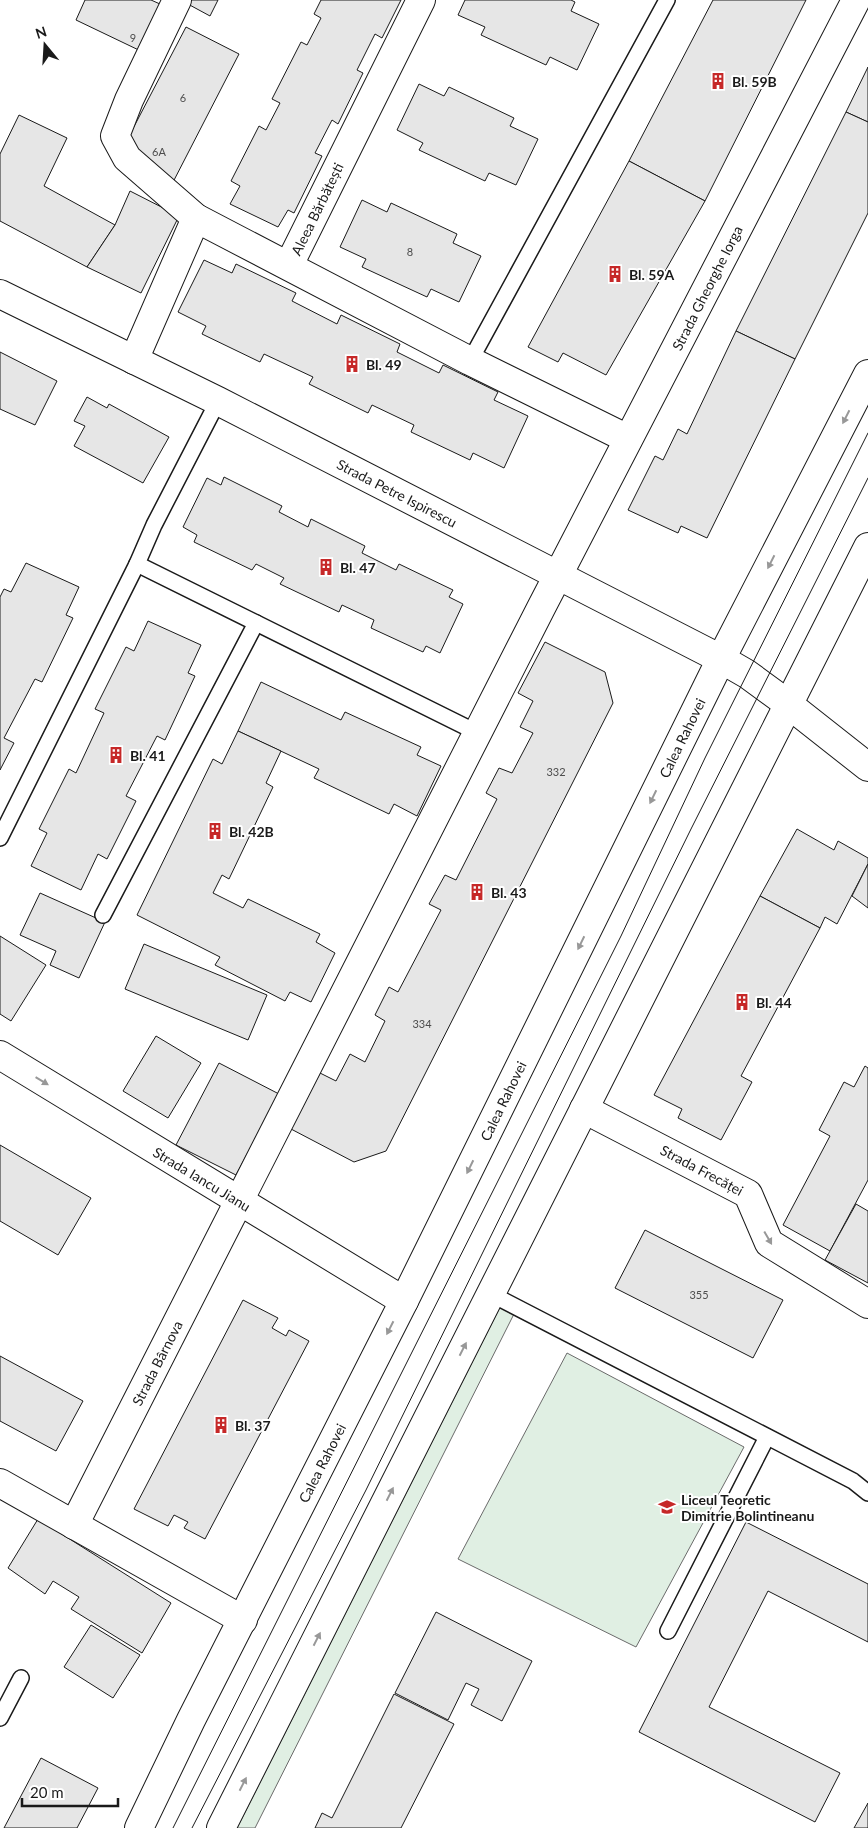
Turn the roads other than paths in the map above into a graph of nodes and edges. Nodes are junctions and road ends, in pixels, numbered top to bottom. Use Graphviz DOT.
graph roads {
  1 [pos="177,0"];
  2 [pos="421,0"];
  3 [pos="666,0"];
  4 [pos="856,0"];
  5 [pos="196,218"];
  6 [pos="289,266"];
  7 [pos="0,294"];
  8 [pos="134,360"];
  9 [pos="470,361"];
  10 [pos="868,374"];
  11 [pos="218,401"];
  12 [pos="628,439"];
  13 [pos="868,547"];
  14 [pos="137,564"];
  15 [pos="558,576"];
  16 [pos="256,624"];
  17 [pos="721,659"];
  18 [pos="788,704"];
  19 [pos="478,733"];
  20 [pos="868,767"];
  21 [pos="0,838"];
  22 [pos="103,916"];
  23 [pos="0,1055"];
  24 [pos="584,1109"];
  25 [pos="240,1202"];
  26 [pos="491,1294"];
  27 [pos="404,1301"];
  28 [pos="868,1304"];
  29 [pos="767,1437"];
  30 [pos="0,1483"];
  31 [pos="868,1493"];
  32 [pos="74,1524"];
  33 [pos="243,1620"];
  34 [pos="668,1631"];
  35 [pos="22,1678"];
  36 [pos="0,1718"];
  37 [pos="138,1828"];
  38 [pos="222,1828"];
  1 -- 5 [label="street, Aleea Bărbătești"];
  2 -- 6 [label="street, Aleea Bărbătești"];
  3 -- 9 [label="lane"];
  4 -- 12 [label="street, Strada Gheorghe Iorga"];
  5 -- 6 [label="street, Aleea Bărbătești"];
  5 -- 8 [label="street"];
  6 -- 9 [label="street"];
  7 -- 8 [label="street, Strada Petre Ispirescu"];
  8 -- 11 [label="street, Strada Petre Ispirescu"];
  9 -- 12 [label="street"];
  10 -- 17 [label="street, Calea Rahovei, one-way"];
  11 -- 14 [label="lane"];
  11 -- 15 [label="street, Strada Petre Ispirescu"];
  12 -- 15 [label="street, Strada Gheorghe Iorga"];
  13 -- 18 [label="street"];
  14 -- 16 [label="lane"];
  14 -- 21 [label="lane"];
  15 -- 17 [label="street, Strada Petre Ispirescu"];
  15 -- 19 [label="street"];
  16 -- 19 [label="lane"];
  16 -- 22 [label="lane"];
  17 -- 18 [label="street, Strada Petre Ispirescu"];
  17 -- 27 [label="street, Calea Rahovei, one-way"];
  18 -- 20 [label="street, Strada Petre Ispirescu"];
  18 -- 24 [label="street"];
  19 -- 25 [label="street"];
  23 -- 25 [label="street, Strada Iancu Jianu, one-way"];
  24 -- 26 [label="street"];
  24 -- 28 [label="street, Strada Frecăței, one-way"];
  25 -- 27 [label="street, Strada Iancu Jianu"];
  25 -- 32 [label="street, Strada Bârnova"];
  26 -- 29 [label="lane"];
  38 -- 26 [label="street, one-way"];
  27 -- 33 [label="street, Calea Rahovei, one-way"];
  29 -- 31 [label="lane"];
  29 -- 34 [label="lane"];
  30 -- 32 [label="street"];
  32 -- 33 [label="street"];
  33 -- 37 [label="street, Calea Rahovei"];
  35 -- 36 [label="lane"];
}
